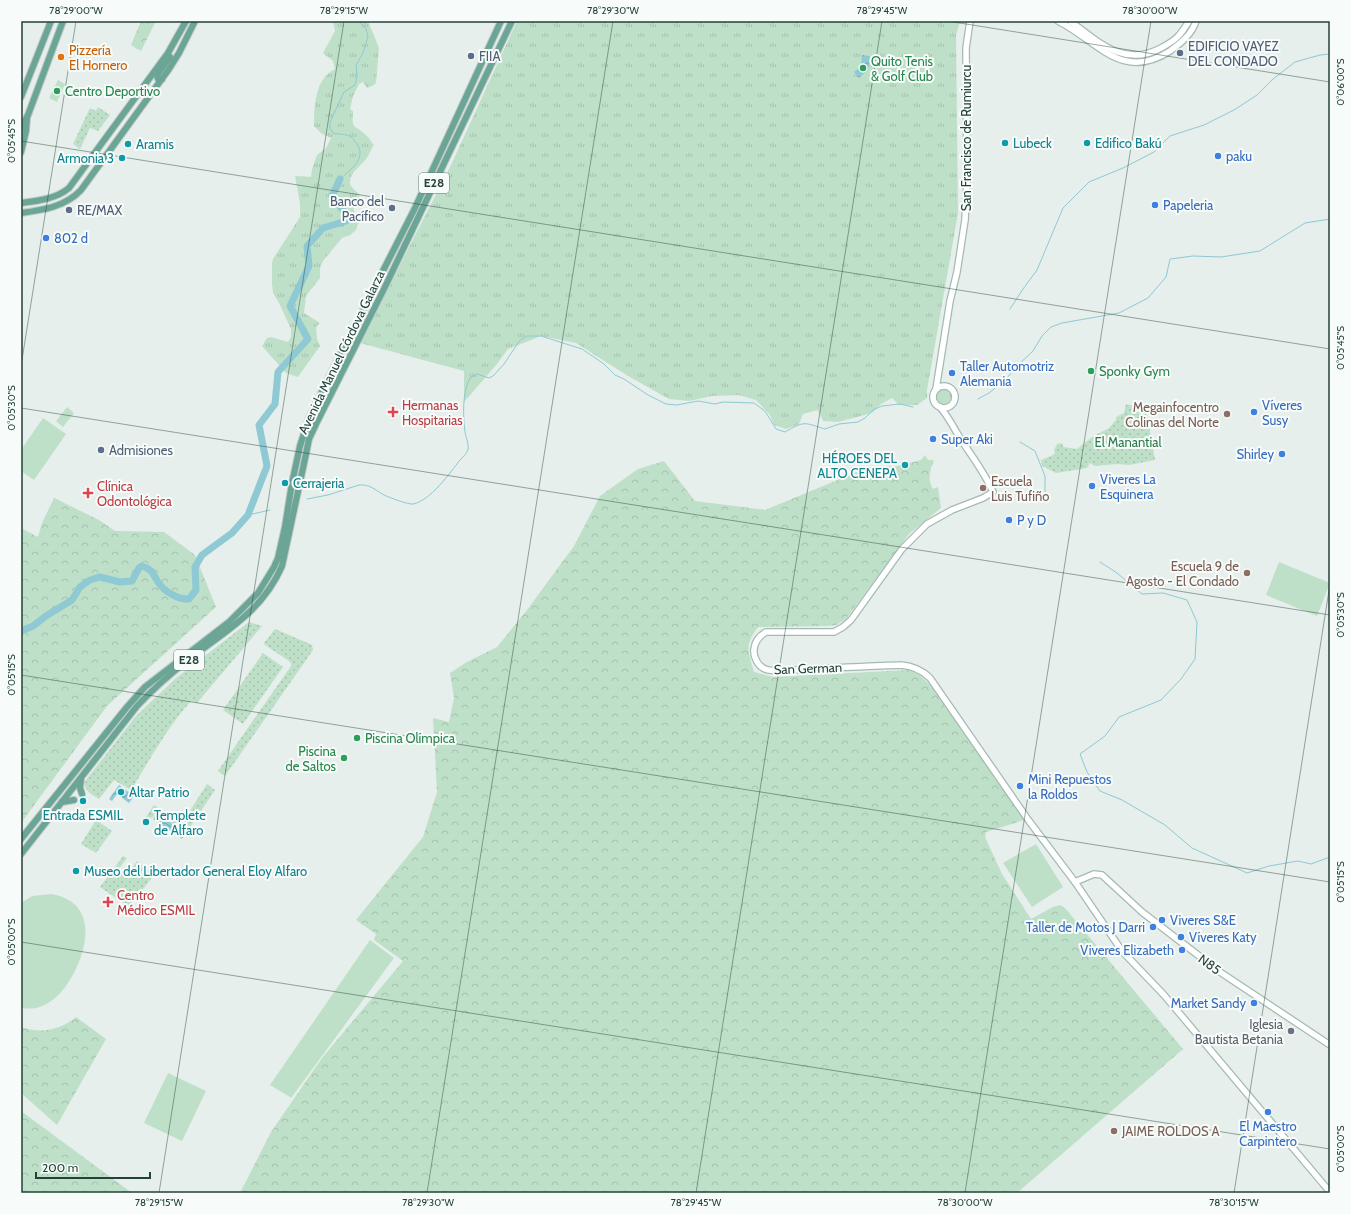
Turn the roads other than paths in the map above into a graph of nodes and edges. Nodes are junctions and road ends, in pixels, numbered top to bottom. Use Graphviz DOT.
graph roads {
  1 [pos="52,21"];
  2 [pos="63,21"];
  3 [pos="186,21"];
  4 [pos="195,21"];
  5 [pos="501,21"];
  6 [pos="512,21"];
  7 [pos="970,21"];
  8 [pos="1058,21"];
  9 [pos="1070,21"];
  10 [pos="1189,21"];
  11 [pos="1196,21"];
  12 [pos="176,38"];
  13 [pos="162,80"];
  14 [pos="21,98"];
  15 [pos="28,115"];
  16 [pos="21,128"];
  17 [pos="447,137"];
  18 [pos="455,140"];
  19 [pos="21,152"];
  20 [pos="426,184"];
  21 [pos="432,187"];
  22 [pos="21,203"];
  23 [pos="21,213"];
  24 [pos="348,338"];
  25 [pos="356,344"];
  26 [pos="939,374"];
  27 [pos="946,386"];
  28 [pos="936,388"];
  29 [pos="951,406"];
  30 [pos="940,407"];
  31 [pos="951,421"];
  32 [pos="294,496"];
  33 [pos="288,527"];
  34 [pos="81,778"];
  35 [pos="82,794"];
  36 [pos="74,800"];
  37 [pos="62,802"];
  38 [pos="21,839"];
  39 [pos="21,854"];
  40 [pos="1075,882"];
  41 [pos="1330,1045"];
  42 [pos="1330,1192"];
  1 -- 14 [label="main road"];
  2 -- 15 [label="main road"];
  3 -- 12 [label="main road"];
  4 -- 13 [label="main road"];
  5 -- 17 [label="main road, Avenida Manuel Córdova Galarza / E28"];
  6 -- 18 [label="main road, Avenida Manuel Córdova Galarza / E28"];
  7 -- 26 [label="main road, San Francisco de Rumiurcu"];
  8 -- 11 [label="main road"];
  9 -- 10 [label="main road"];
  12 -- 13 [label="main road"];
  12 -- 22 [label="main road"];
  13 -- 23 [label="main road"];
  15 -- 16 [label="main road"];
  15 -- 19 [label="main road"];
  17 -- 18 [label="main road"];
  17 -- 20 [label="main road, Avenida Manuel Córdova Galarza / E28"];
  18 -- 21 [label="main road, Avenida Manuel Córdova Galarza / E28"];
  20 -- 21 [label="main road"];
  20 -- 24 [label="main road, Avenida Manuel Córdova Galarza / E28"];
  21 -- 25 [label="main road, Avenida Manuel Córdova Galarza / E28"];
  24 -- 25 [label="main road"];
  24 -- 32 [label="main road, Avenida Manuel Córdova Galarza / E28"];
  25 -- 32 [label="main road, Avenida Manuel Córdova Galarza / E28"];
  26 -- 27 [label="main road"];
  26 -- 28 [label="main road, San Francisco de Rumiurcu"];
  27 -- 28 [label="main road"];
  27 -- 29 [label="main road"];
  28 -- 30 [label="main road"];
  29 -- 30 [label="main road"];
  29 -- 31 [label="main road"];
  30 -- 31 [label="main road"];
  31 -- 40 [label="main road, San German"];
  32 -- 33 [label="main road, Avenida Manuel Córdova Galarza / E28"];
  33 -- 34 [label="main road, Avenida Manuel Córdova Galarza / E28"];
  33 -- 38 [label="main road, Avenida Manuel Córdova Galarza / E28"];
  34 -- 35 [label="main road"];
  34 -- 37 [label="main road, Avenida Manuel Córdova Galarza / E28"];
  36 -- 37 [label="main road"];
  37 -- 39 [label="main road, Avenida Manuel Córdova Galarza / E28"];
  40 -- 41 [label="main road, N85"];
  40 -- 42 [label="main road"];
}
